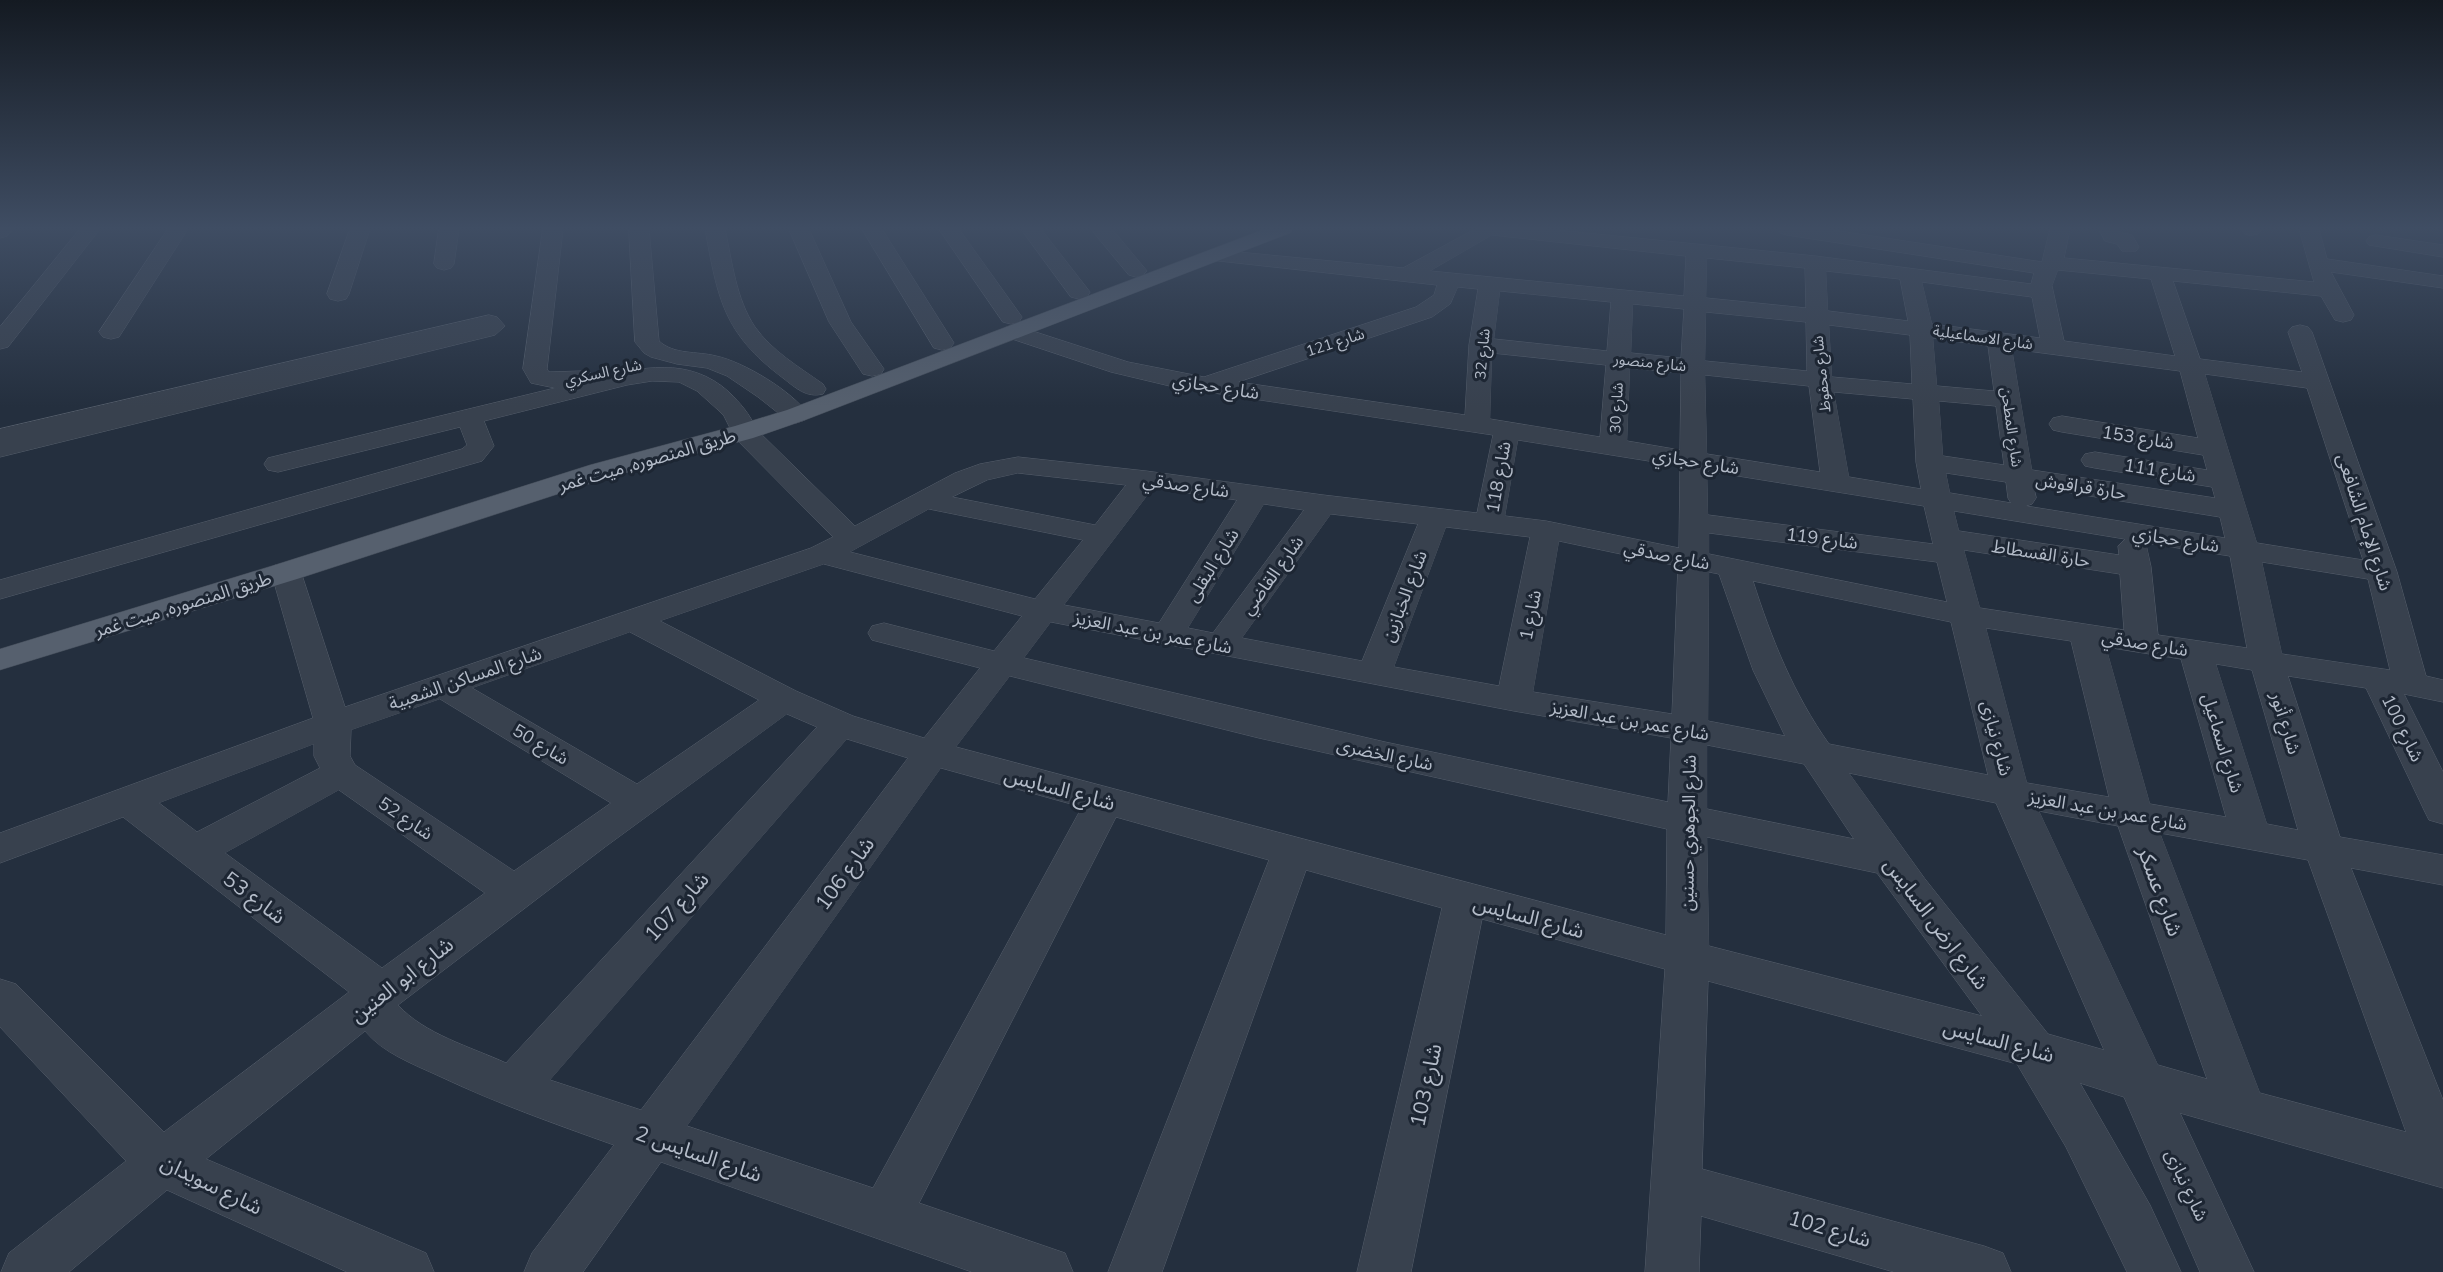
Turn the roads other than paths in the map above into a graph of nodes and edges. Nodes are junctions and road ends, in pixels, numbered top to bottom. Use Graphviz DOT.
graph roads {
  1 [pos="43,288"];
  2 [pos="139,288"];
  3 [pos="340,288"];
  4 [pos="545,288"];
  5 [pos="643,288"];
  6 [pos="729,288"];
  7 [pos="825,288"];
  8 [pos="908,288"];
  9 [pos="989,288"];
  10 [pos="1076,288"];
  11 [pos="1089,288"];
  12 [pos="1121,288"];
  13 [pos="1449,288"];
  14 [pos="1489,288"];
  15 [pos="1544,288"];
  16 [pos="1696,288"];
  17 [pos="1815,288"];
  18 [pos="1913,288"];
  19 [pos="2029,288"];
  20 [pos="2041,288"];
  21 [pos="2165,288"];
  22 [pos="2311,288"];
  23 [pos="2327,290"];
  24 [pos="1079,292"];
  25 [pos="2041,292"];
  26 [pos="338,294"];
  27 [pos="1622,296"];
  28 [pos="1695,303"];
  29 [pos="2343,315"];
  30 [pos="1816,316"];
  31 [pos="1013,325"];
  32 [pos="1921,328"];
  33 [pos="111,332"];
  34 [pos="2300,332"];
  35 [pos="1999,339"];
  36 [pos="0,342"];
  37 [pos="942,343"];
  38 [pos="1481,345"];
  39 [pos="432,346"];
  40 [pos="2053,346"];
  41 [pos="674,356"];
  42 [pos="1618,359"];
  43 [pos="2190,365"];
  44 [pos="1693,367"];
  45 [pos="872,369"];
  46 [pos="1820,381"];
  47 [pos="2318,382"];
  48 [pos="1204,385"];
  49 [pos="814,389"];
  50 [pos="1926,393"];
  51 [pos="2008,400"];
  52 [pos="787,407"];
  53 [pos="141,409"];
  54 [pos="469,417"];
  55 [pos="740,422"];
  56 [pos="2062,424"];
  57 [pos="1477,425"];
  58 [pos="1507,430"];
  59 [pos="0,437"];
  60 [pos="1613,448"];
  61 [pos="0,449"];
  62 [pos="2095,460"];
  63 [pos="1692,461"];
  64 [pos="1930,462"];
  65 [pos="278,464"];
  66 [pos="2019,476"];
  67 [pos="1146,479"];
  68 [pos="2224,480"];
  69 [pos="1836,484"];
  70 [pos="1255,495"];
  71 [pos="926,500"];
  72 [pos="1937,501"];
  73 [pos="1323,504"];
  74 [pos="2024,514"];
  75 [pos="1435,518"];
  76 [pos="1693,522"];
  77 [pos="1489,524"];
  78 [pos="1546,530"];
  79 [pos="2132,532"];
  80 [pos="1102,535"];
  81 [pos="837,547"];
  82 [pos="1948,547"];
  83 [pos="2244,550"];
  84 [pos="1713,564"];
  85 [pos="2136,567"];
  86 [pos="286,572"];
  87 [pos="2382,572"];
  88 [pos="0,590"];
  89 [pos="1042,611"];
  90 [pos="1965,615"];
  91 [pos="632,620"];
  92 [pos="884,633"];
  93 [pos="2086,634"];
  94 [pos="1168,635"];
  95 [pos="0,637"];
  96 [pos="2142,642"];
  97 [pos="1221,645"];
  98 [pos="2195,650"];
  99 [pos="0,660"];
  100 [pos="2267,662"];
  101 [pos="1000,664"];
  102 [pos="1374,674"];
  103 [pos="2395,681"];
  104 [pos="444,686"];
  105 [pos="2443,691"];
  106 [pos="784,699"];
  107 [pos="1514,700"];
  108 [pos="333,724"];
  109 [pos="840,724"];
  110 [pos="1689,729"];
  111 [pos="932,753"];
  112 [pos="1815,755"];
  113 [pos="341,773"];
  114 [pos="2011,793"];
  115 [pos="129,801"];
  116 [pos="638,801"];
  117 [pos="1106,801"];
  118 [pos="2443,810"];
  119 [pos="2133,814"];
  120 [pos="1687,820"];
  121 [pos="2251,836"];
  122 [pos="0,848"];
  123 [pos="2324,850"];
  124 [pos="195,851"];
  125 [pos="1292,852"];
  126 [pos="1890,861"];
  127 [pos="2443,870"];
  128 [pos="514,892"];
  129 [pos="1465,899"];
  130 [pos="1687,958"];
  131 [pos="0,997"];
  132 [pos="375,998"];
  133 [pos="2033,1049"];
  134 [pos="2139,1081"];
  135 [pos="513,1088"];
  136 [pos="2242,1110"];
  137 [pos="651,1136"];
  138 [pos="160,1163"];
  139 [pos="2443,1164"];
  140 [pos="1676,1185"];
  141 [pos="885,1216"];
  142 [pos="28,1272"];
  143 [pos="407,1272"];
  144 [pos="551,1272"];
  145 [pos="1046,1272"];
  146 [pos="1135,1272"];
  147 [pos="1384,1272"];
  148 [pos="1672,1272"];
  149 [pos="1984,1272"];
  150 [pos="2154,1272"];
  151 [pos="2227,1272"];
  1 -- 36 [label="street"];
  2 -- 33 [label="street"];
  3 -- 26 [label="street"];
  4 -- 41 [label="street, شارع السكري"];
  5 -- 41 [label="street"];
  6 -- 49 [label="street"];
  7 -- 45 [label="street"];
  8 -- 37 [label="street"];
  9 -- 31 [label="street"];
  10 -- 24 [label="street"];
  11 -- 24 [label="main road, طريق المنصوره, ميت غمر"];
  12 -- 31 [label="main road, طريق المنصوره, ميت غمر"];
  13 -- 48 [label="street, شارع 121"];
  14 -- 38 [label="street, شارع 32"];
  15 -- 27 [label="street, شارع الاسماعيلية"];
  16 -- 28 [label="street, شارع الجوهري حسنين"];
  17 -- 30 [label="street, شارع محفوظ"];
  18 -- 32 [label="street, شارع نيازى"];
  19 -- 25 [label="street"];
  20 -- 25 [label="street"];
  21 -- 43 [label="street, شارع أنور"];
  22 -- 23 [label="street"];
  23 -- 29 [label="street"];
  24 -- 31 [label="main road, طريق المنصوره, ميت غمر"];
  25 -- 40 [label="street"];
  27 -- 28 [label="street, شارع الاسماعيلية"];
  27 -- 42 [label="street, شارع 30"];
  28 -- 30 [label="street, شارع الاسماعيلية"];
  28 -- 44 [label="street, شارع الجوهري حسنين"];
  30 -- 32 [label="street, شارع الاسماعيلية"];
  30 -- 46 [label="street, شارع محفوظ"];
  31 -- 37 [label="main road, طريق المنصوره, ميت غمر"];
  31 -- 48 [label="street, شارع حجازي"];
  31 -- 52 [label="main road, طريق المنصوره, ميت غمر"];
  32 -- 35 [label="street, شارع الاسماعيلية"];
  32 -- 50 [label="street, شارع نيازى"];
  34 -- 47 [label="street, شارع الإمام الشافعى"];
  35 -- 40 [label="street, شارع الاسماعيلية"];
  35 -- 51 [label="street, شارع المطحن"];
  37 -- 45 [label="main road, طريق المنصوره, ميت غمر"];
  38 -- 42 [label="street, شارع منصور"];
  38 -- 57 [label="street, شارع 32"];
  39 -- 53 [label="street"];
  40 -- 43 [label="street, شارع الاسماعيلية"];
  41 -- 52 [label="street"];
  42 -- 44 [label="street, شارع منصور"];
  42 -- 60 [label="street, شارع 30"];
  43 -- 47 [label="street, شارع الاسماعيلية"];
  43 -- 68 [label="street, شارع أنور"];
  44 -- 46 [label="street, شارع منصور"];
  44 -- 63 [label="street, شارع الجوهري حسنين"];
  45 -- 49 [label="main road, طريق المنصوره, ميت غمر"];
  46 -- 50 [label="street, شارع منصور"];
  46 -- 69 [label="street, شارع محفوظ"];
  47 -- 87 [label="street, شارع الإمام الشافعى"];
  48 -- 57 [label="street, شارع حجازي"];
  49 -- 52 [label="main road, طريق المنصوره, ميت غمر"];
  50 -- 51 [label="street, شارع منصور"];
  50 -- 64 [label="street, شارع نيازى"];
  51 -- 66 [label="street, شارع المطحن"];
  52 -- 55 [label="main road, طريق المنصوره, ميت غمر"];
  53 -- 59 [label="street"];
  53 -- 61 [label="street"];
  54 -- 55 [label="street"];
  54 -- 65 [label="street"];
  54 -- 88 [label="street"];
  55 -- 81 [label="street"];
  55 -- 86 [label="main road, طريق المنصوره, ميت غمر"];
  55 -- 95 [label="main road, طريق المنصوره, ميت غمر"];
  56 -- 68 [label="street, شارع 153"];
  57 -- 58 [label="street, شارع حجازي"];
  58 -- 60 [label="street, شارع حجازي"];
  58 -- 77 [label="street, شارع 118"];
  60 -- 63 [label="street, شارع حجازي"];
  62 -- 68 [label="street, شارع 111"];
  63 -- 69 [label="street, شارع حجازي"];
  63 -- 76 [label="street, شارع الجوهري حسنين"];
  64 -- 66 [label="street, حارة قراقوش"];
  64 -- 72 [label="street, شارع نيازى"];
  66 -- 68 [label="street, حارة قراقوش"];
  66 -- 74 [label="street, شارع المطحن"];
  67 -- 70 [label="street, شارع صدقي"];
  67 -- 71 [label="street, شارع صدقي"];
  67 -- 80 [label="street, شارع 106"];
  68 -- 83 [label="street, شارع أنور"];
  69 -- 72 [label="street, شارع حجازي"];
  70 -- 73 [label="street, شارع صدقي"];
  70 -- 94 [label="street, شارع البقلى"];
  71 -- 80 [label="street"];
  71 -- 81 [label="street, شارع المساكن الشعبية"];
  72 -- 74 [label="street, شارع حجازي"];
  72 -- 82 [label="street, شارع نيازى"];
  73 -- 75 [label="street, شارع صدقي"];
  73 -- 97 [label="street, شارع القاضي"];
  74 -- 79 [label="street, شارع حجازي"];
  75 -- 77 [label="street, شارع صدقي"];
  75 -- 102 [label="street, شارع الخبازين"];
  76 -- 82 [label="street, شارع 119"];
  76 -- 84 [label="street, شارع الجوهري حسنين"];
  77 -- 78 [label="street, شارع صدقي"];
  78 -- 84 [label="street, شارع صدقي"];
  78 -- 107 [label="street, شارع 1"];
  79 -- 83 [label="street, شارع حجازي"];
  79 -- 85 [label="street"];
  80 -- 89 [label="street, شارع 106"];
  81 -- 89 [label="street, شارع عمر بن عبد العزيز"];
  81 -- 91 [label="street, شارع المساكن الشعبية"];
  82 -- 85 [label="street, حارة الفسطاط"];
  82 -- 90 [label="street, شارع نيازى"];
  83 -- 87 [label="street, شارع حجازي"];
  83 -- 100 [label="street, شارع أنور"];
  84 -- 90 [label="street, شارع صدقي"];
  84 -- 110 [label="street, شارع الجوهري حسنين"];
  84 -- 112 [label="street, شارع ارض السايس"];
  85 -- 96 [label="street"];
  86 -- 99 [label="main road, طريق المنصوره, ميت غمر"];
  86 -- 108 [label="street"];
  87 -- 103 [label="street, شارع الإمام الشافعى"];
  89 -- 94 [label="street, شارع عمر بن عبد العزيز"];
  89 -- 101 [label="street, شارع 106"];
  90 -- 93 [label="street, شارع صدقي"];
  90 -- 114 [label="street, شارع نيازى"];
  91 -- 104 [label="street, شارع المساكن الشعبية"];
  91 -- 106 [label="street, شارع السايس"];
  92 -- 101 [label="street, شارع الخضرى"];
  93 -- 96 [label="street, شارع صدقي"];
  93 -- 119 [label="street, شارع عسكر"];
  94 -- 97 [label="street, شارع عمر بن عبد العزيز"];
  96 -- 98 [label="street, شارع صدقي"];
  97 -- 102 [label="street, شارع عمر بن عبد العزيز"];
  98 -- 100 [label="street, شارع صدقي"];
  98 -- 121 [label="street, شارع اسماعيل"];
  100 -- 103 [label="street, شارع صدقي"];
  100 -- 123 [label="street, شارع أنور"];
  101 -- 111 [label="street, شارع 106"];
  101 -- 120 [label="street, شارع الخضرى"];
  102 -- 107 [label="street, شارع عمر بن عبد العزيز"];
  103 -- 105 [label="street"];
  103 -- 118 [label="street, شارع 100"];
  104 -- 108 [label="street, شارع المساكن الشعبية"];
  104 -- 116 [label="street, شارع 50"];
  106 -- 109 [label="street, شارع السايس"];
  106 -- 116 [label="street, شارع ابو العنين"];
  107 -- 110 [label="street, شارع عمر بن عبد العزيز"];
  108 -- 113 [label="street"];
  108 -- 115 [label="street, شارع المساكن الشعبية"];
  109 -- 111 [label="street, شارع السايس"];
  109 -- 135 [label="street, شارع 107"];
  110 -- 112 [label="street, شارع عمر بن عبد العزيز"];
  110 -- 120 [label="street, شارع الجوهري حسنين"];
  111 -- 117 [label="street, شارع السايس"];
  111 -- 137 [label="street, شارع 106"];
  112 -- 114 [label="street, شارع عمر بن عبد العزيز"];
  112 -- 126 [label="street, شارع ارض السايس"];
  113 -- 124 [label="street"];
  113 -- 128 [label="street, شارع 52"];
  114 -- 119 [label="street, شارع عمر بن عبد العزيز"];
  114 -- 134 [label="street, شارع نيازى"];
  115 -- 122 [label="street, شارع المساكن الشعبية"];
  115 -- 124 [label="street, شارع 53"];
  116 -- 128 [label="street, شارع ابو العنين"];
  117 -- 125 [label="street, شارع السايس"];
  117 -- 141 [label="street"];
  119 -- 121 [label="street, شارع عمر بن عبد العزيز"];
  119 -- 136 [label="street, شارع عسكر"];
  120 -- 126 [label="street, شارع الخضرى"];
  120 -- 130 [label="street, شارع الجوهري حسنين"];
  121 -- 123 [label="street, شارع عمر بن عبد العزيز"];
  123 -- 127 [label="street, شارع عمر بن عبد العزيز"];
  123 -- 139 [label="street, شارع أنور"];
  124 -- 132 [label="street, شارع 53"];
  125 -- 129 [label="street, شارع السايس"];
  125 -- 146 [label="street"];
  126 -- 133 [label="street, شارع ارض السايس"];
  128 -- 132 [label="street, شارع ابو العنين"];
  129 -- 130 [label="street, شارع السايس"];
  129 -- 147 [label="street, شارع 103"];
  130 -- 133 [label="street, شارع السايس"];
  130 -- 140 [label="street, شارع الجوهري حسنين"];
  131 -- 138 [label="street, شارع سويدان"];
  132 -- 135 [label="street, شارع السايس 2"];
  132 -- 138 [label="street, شارع ابو العنين"];
  133 -- 134 [label="street, شارع السايس"];
  133 -- 150 [label="street, شارع ارض السايس"];
  134 -- 136 [label="street, شارع السايس"];
  134 -- 151 [label="street, شارع نيازى"];
  135 -- 137 [label="street, شارع السايس 2"];
  136 -- 139 [label="street, شارع السايس"];
  137 -- 141 [label="street, شارع السايس 2"];
  137 -- 144 [label="street, شارع 106"];
  138 -- 142 [label="street, شارع ابو العنين"];
  138 -- 143 [label="street, شارع سويدان"];
  140 -- 148 [label="street, شارع الجوهري حسنين"];
  140 -- 149 [label="street, شارع 102"];
  141 -- 145 [label="street, شارع السايس 2"];
}
